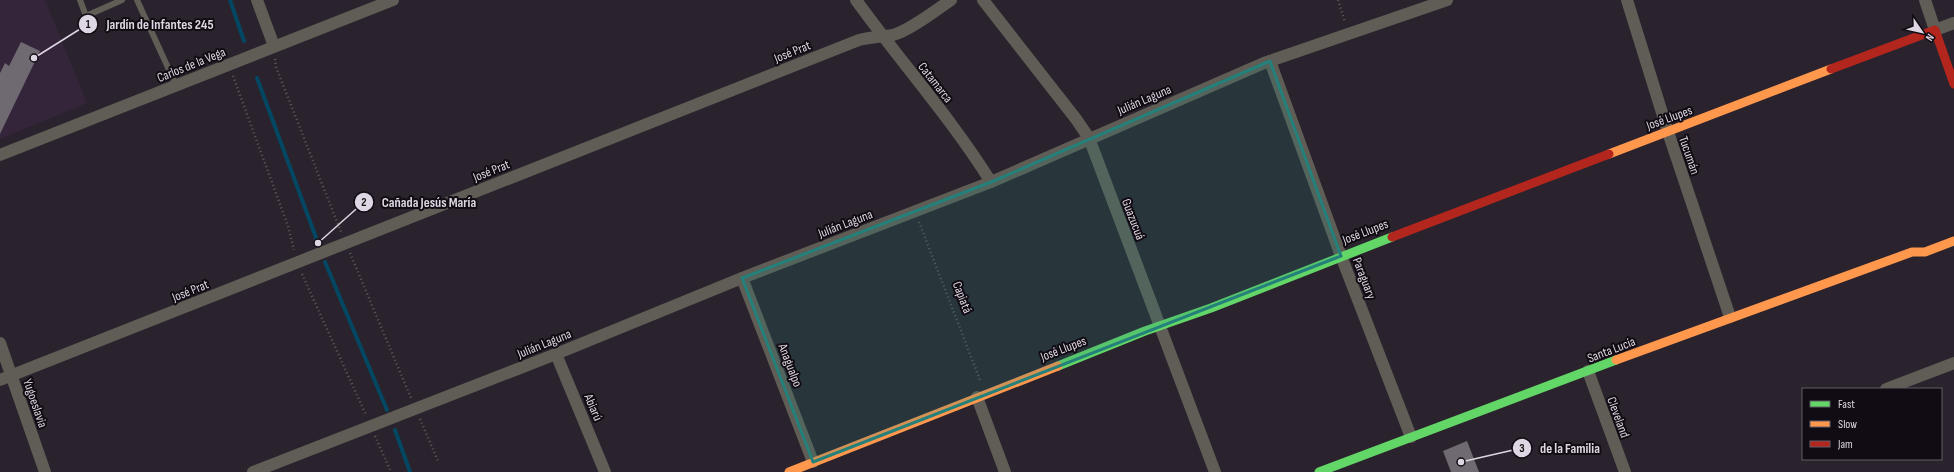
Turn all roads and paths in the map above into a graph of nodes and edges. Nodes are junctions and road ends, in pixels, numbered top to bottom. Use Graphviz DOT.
graph roads {
  1 [pos="80,0"];
  2 [pos="122,0"];
  3 [pos="137,0"];
  4 [pos="258,0"];
  5 [pos="393,0"];
  6 [pos="856,0"];
  7 [pos="951,0"];
  8 [pos="983,0"];
  9 [pos="1338,0"];
  10 [pos="1447,0"];
  11 [pos="1627,0"];
  12 [pos="1925,0"];
  13 [pos="367,5"];
  14 [pos="1954,23"];
  15 [pos="1935,30"];
  16 [pos="1350,32"];
  17 [pos="882,35"];
  18 [pos="274,46"];
  19 [pos="1270,61"];
  20 [pos="230,64"];
  21 [pos="1954,84"];
  22 [pos="176,85"];
  23 [pos="1668,132"];
  24 [pos="1089,138"];
  25 [pos="0,155"];
  26 [pos="991,182"];
  27 [pos="915,210"];
  28 [pos="1954,233"];
  29 [pos="1954,241"];
  30 [pos="1912,252"];
  31 [pos="1341,256"];
  32 [pos="297,262"];
  33 [pos="742,278"];
  34 [pos="1730,318"];
  35 [pos="1160,326"];
  36 [pos="0,342"];
  37 [pos="556,354"];
  38 [pos="1954,363"];
  39 [pos="1588,371"];
  40 [pos="12,376"];
  41 [pos="0,380"];
  42 [pos="1889,388"];
  43 [pos="981,395"];
  44 [pos="371,426"];
  45 [pos="1411,437"];
  46 [pos="813,462"];
  47 [pos="793,471"];
  48 [pos="45,472"];
  49 [pos="255,472"];
  50 [pos="391,472"];
  51 [pos="605,472"];
  52 [pos="1005,472"];
  53 [pos="1215,472"];
  54 [pos="1319,472"];
  55 [pos="1625,472"];
  1 -- 2 [label="lane"];
  3 -- 22 [label="lane"];
  4 -- 18 [label="street"];
  5 -- 13 [label="street, Carlos de la Vega"];
  6 -- 17 [label="street, Catamarca"];
  7 -- 17 [label="street, José Prat"];
  8 -- 24 [label="street, Guazucuá"];
  9 -- 16 [label="path"];
  10 -- 16 [label="street, Julián Laguna"];
  11 -- 23 [label="street, Tucumán"];
  12 -- 15 [label="street"];
  13 -- 18 [label="street, Carlos de la Vega"];
  14 -- 15 [label="street, José Llupes"];
  15 -- 21 [label="street"];
  15 -- 23 [label="street, José Llupes"];
  16 -- 19 [label="street, Julián Laguna"];
  17 -- 26 [label="street, Catamarca"];
  17 -- 32 [label="street, José Prat"];
  18 -- 20 [label="street, Carlos de la Vega"];
  19 -- 24 [label="street, Julián Laguna"];
  19 -- 31 [label="street, Paraguary"];
  20 -- 22 [label="street, Carlos de la Vega"];
  20 -- 32 [label="path"];
  22 -- 25 [label="street, Carlos de la Vega"];
  23 -- 31 [label="street, José Llupes"];
  23 -- 34 [label="street, Tucumán"];
  24 -- 26 [label="street, Julián Laguna"];
  24 -- 35 [label="street, Guazucuá"];
  26 -- 27 [label="street, Julián Laguna"];
  27 -- 33 [label="street, Julián Laguna"];
  27 -- 43 [label="path, Capiatá"];
  28 -- 30 [label="street, Santa Lucía"];
  29 -- 30 [label="street, Santa Lucía"];
  30 -- 34 [label="street, Santa Lucía"];
  31 -- 35 [label="street, José Llupes"];
  31 -- 45 [label="street, Paraguary"];
  32 -- 40 [label="street, José Prat"];
  32 -- 44 [label="path"];
  33 -- 37 [label="street, Julián Laguna"];
  33 -- 46 [label="street, Anagualpo"];
  34 -- 39 [label="street, Santa Lucía"];
  35 -- 43 [label="street, José Llupes"];
  35 -- 53 [label="street, Guazucuá"];
  36 -- 40 [label="street, Yugoeslavia"];
  37 -- 44 [label="street, Julián Laguna"];
  37 -- 51 [label="street, Abiarú"];
  38 -- 42 [label="street"];
  39 -- 45 [label="street, Santa Lucía"];
  39 -- 55 [label="street, Cleveland"];
  40 -- 41 [label="street, José Prat"];
  40 -- 48 [label="street, Yugoeslavia"];
  43 -- 46 [label="street, José Llupes"];
  43 -- 52 [label="street"];
  44 -- 49 [label="street, Julián Laguna"];
  44 -- 50 [label="path"];
  45 -- 54 [label="street, Santa Lucía"];
  46 -- 47 [label="street, José Llupes"];
}
